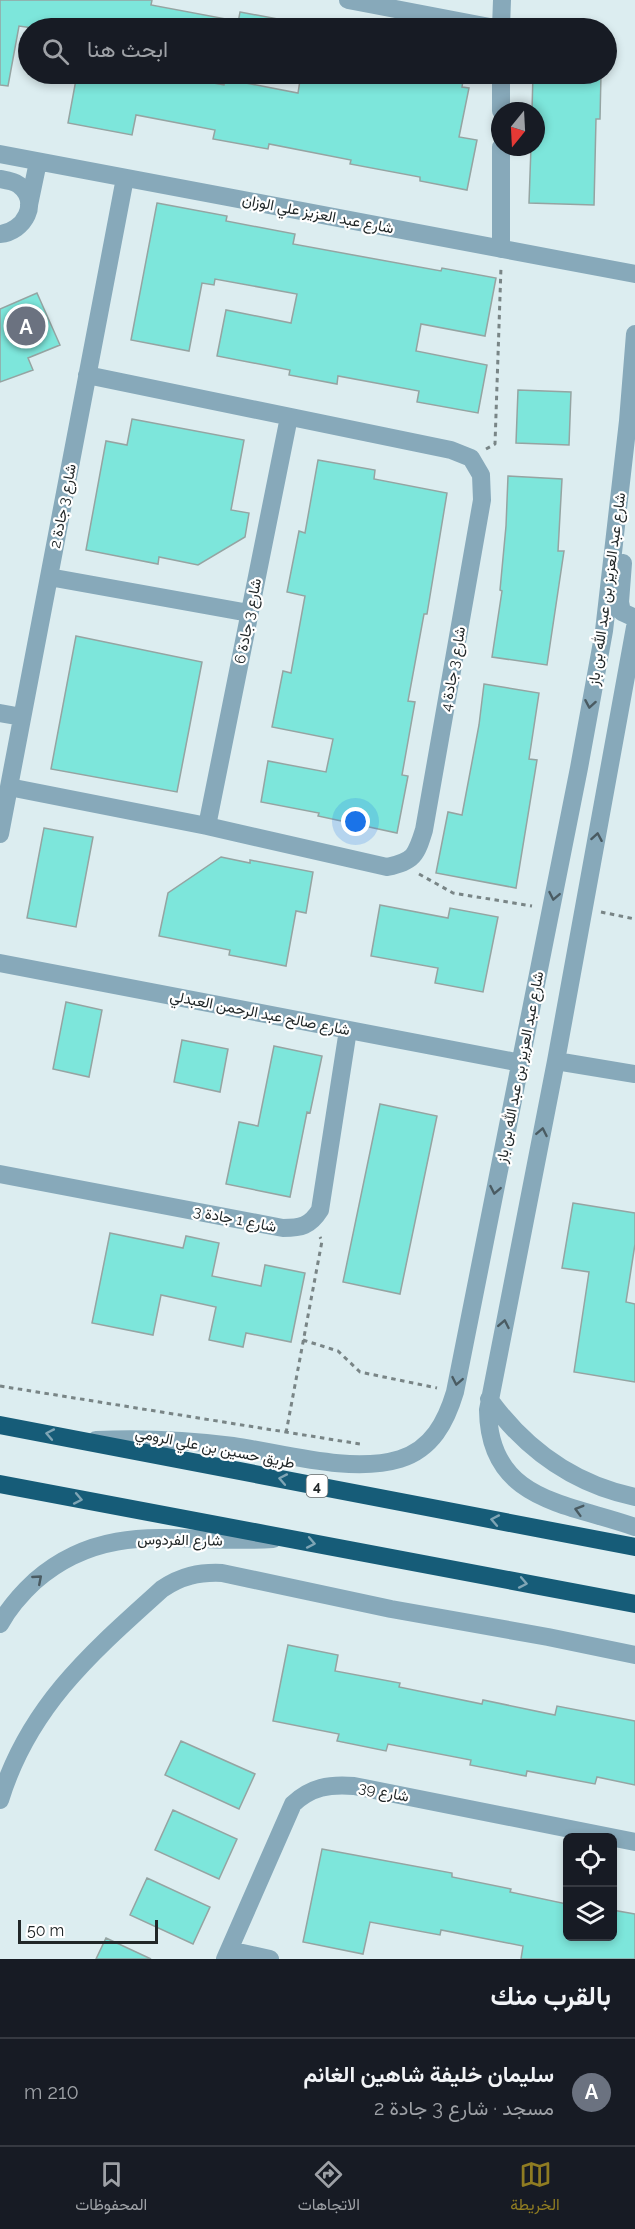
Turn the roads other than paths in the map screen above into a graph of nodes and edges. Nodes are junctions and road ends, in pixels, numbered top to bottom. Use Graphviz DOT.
graph roads {
  1 [pos="348,0"];
  2 [pos="502,0"];
  3 [pos="442,18"];
  4 [pos="501,18"];
  5 [pos="501,84"];
  6 [pos="501,102"];
  7 [pos="0,154"];
  8 [pos="501,156"];
  9 [pos="38,162"];
  10 [pos="125,178"];
  11 [pos="0,179"];
  12 [pos="29,205"];
  13 [pos="0,234"];
  14 [pos="501,249"];
  15 [pos="635,274"];
  16 [pos="635,334"];
  17 [pos="87,375"];
  18 [pos="289,417"];
  19 [pos="619,500"];
  20 [pos="49,577"];
  21 [pos="249,613"];
  22 [pos="635,618"];
  23 [pos="635,627"];
  24 [pos="604,631"];
  25 [pos="0,713"];
  26 [pos="22,717"];
  27 [pos="617,730"];
  28 [pos="9,787"];
  29 [pos="207,826"];
  30 [pos="0,834"];
  31 [pos="0,963"];
  32 [pos="348,1030"];
  33 [pos="556,1061"];
  34 [pos="521,1063"];
  35 [pos="635,1074"];
  36 [pos="0,1174"];
  37 [pos="489,1399"];
  38 [pos="0,1425"];
  39 [pos="81,1440"];
  40 [pos="0,1484"];
  41 [pos="635,1497"];
  42 [pos="635,1527"];
  43 [pos="283,1538"];
  44 [pos="635,1547"];
  45 [pos="635,1604"];
  46 [pos="0,1624"];
  47 [pos="635,1655"];
  48 [pos="0,1800"];
  49 [pos="635,1842"];
  50 [pos="227,1954"];
  51 [pos="270,1959"];
  1 -- 3 [label="street"];
  2 -- 4 [label="street"];
  5 -- 6 [label="street"];
  7 -- 9 [label="street, شارع عبد العزيز علي الوزان"];
  8 -- 14 [label="street"];
  9 -- 10 [label="street, شارع عبد العزيز علي الوزان"];
  9 -- 12 [label="street"];
  10 -- 14 [label="street, شارع عبد العزيز علي الوزان"];
  10 -- 17 [label="street, شارع 3 جادة 2"];
  11 -- 12 [label="street"];
  12 -- 13 [label="street"];
  14 -- 15 [label="street, شارع عبد العزيز علي الوزان"];
  16 -- 19 [label="street, شارع عبد العزيز بن عبد الله بن باز"];
  17 -- 18 [label="street"];
  17 -- 20 [label="street, شارع 3 جادة 2"];
  18 -- 21 [label="street, شارع 3 جادة 6"];
  18 -- 29 [label="street, شارع 3 جادة 4"];
  19 -- 22 [label="street"];
  19 -- 24 [label="street, شارع عبد العزيز بن عبد الله بن باز"];
  20 -- 21 [label="street"];
  20 -- 26 [label="street, شارع 3 جادة 2"];
  21 -- 29 [label="street, شارع 3 جادة 6"];
  23 -- 27 [label="street, شارع عبد العزيز بن عبد الله بن باز"];
  24 -- 27 [label="street"];
  24 -- 34 [label="street, شارع عبد العزيز بن عبد الله بن باز, one-way"];
  25 -- 26 [label="street"];
  26 -- 28 [label="street, شارع 3 جادة 2"];
  33 -- 27 [label="street, شارع عبد العزيز بن عبد الله بن باز, one-way"];
  28 -- 29 [label="street"];
  28 -- 30 [label="street, شارع 3 جادة 2"];
  31 -- 32 [label="street, شارع صالح عبد الرحمن العبدلي"];
  32 -- 34 [label="street, شارع صالح عبد الرحمن العبدلي"];
  32 -- 36 [label="street, شارع 1 جادة 3"];
  33 -- 35 [label="street"];
  37 -- 33 [label="street, شارع عبد العزيز بن عبد الله بن باز, one-way"];
  34 -- 39 [label="street, شارع عبد العزيز بن عبد الله بن باز, one-way"];
  37 -- 41 [label="street"];
  42 -- 37 [label="street, شارع عبد العزيز بن عبد الله بن باز, one-way"];
  39 -- 38 [label="highway, طريق حسين بن علي الرومي / 4, one-way"];
  44 -- 39 [label="highway, طريق حسين بن علي الرومي / 4, one-way"];
  40 -- 43 [label="highway, one-way"];
  43 -- 45 [label="highway, one-way"];
  46 -- 43 [label="street, شارع الفردوس, one-way"];
  47 -- 48 [label="street"];
  49 -- 50 [label="street, شارع 39"];
  50 -- 51 [label="street, شارع 39"];
}
